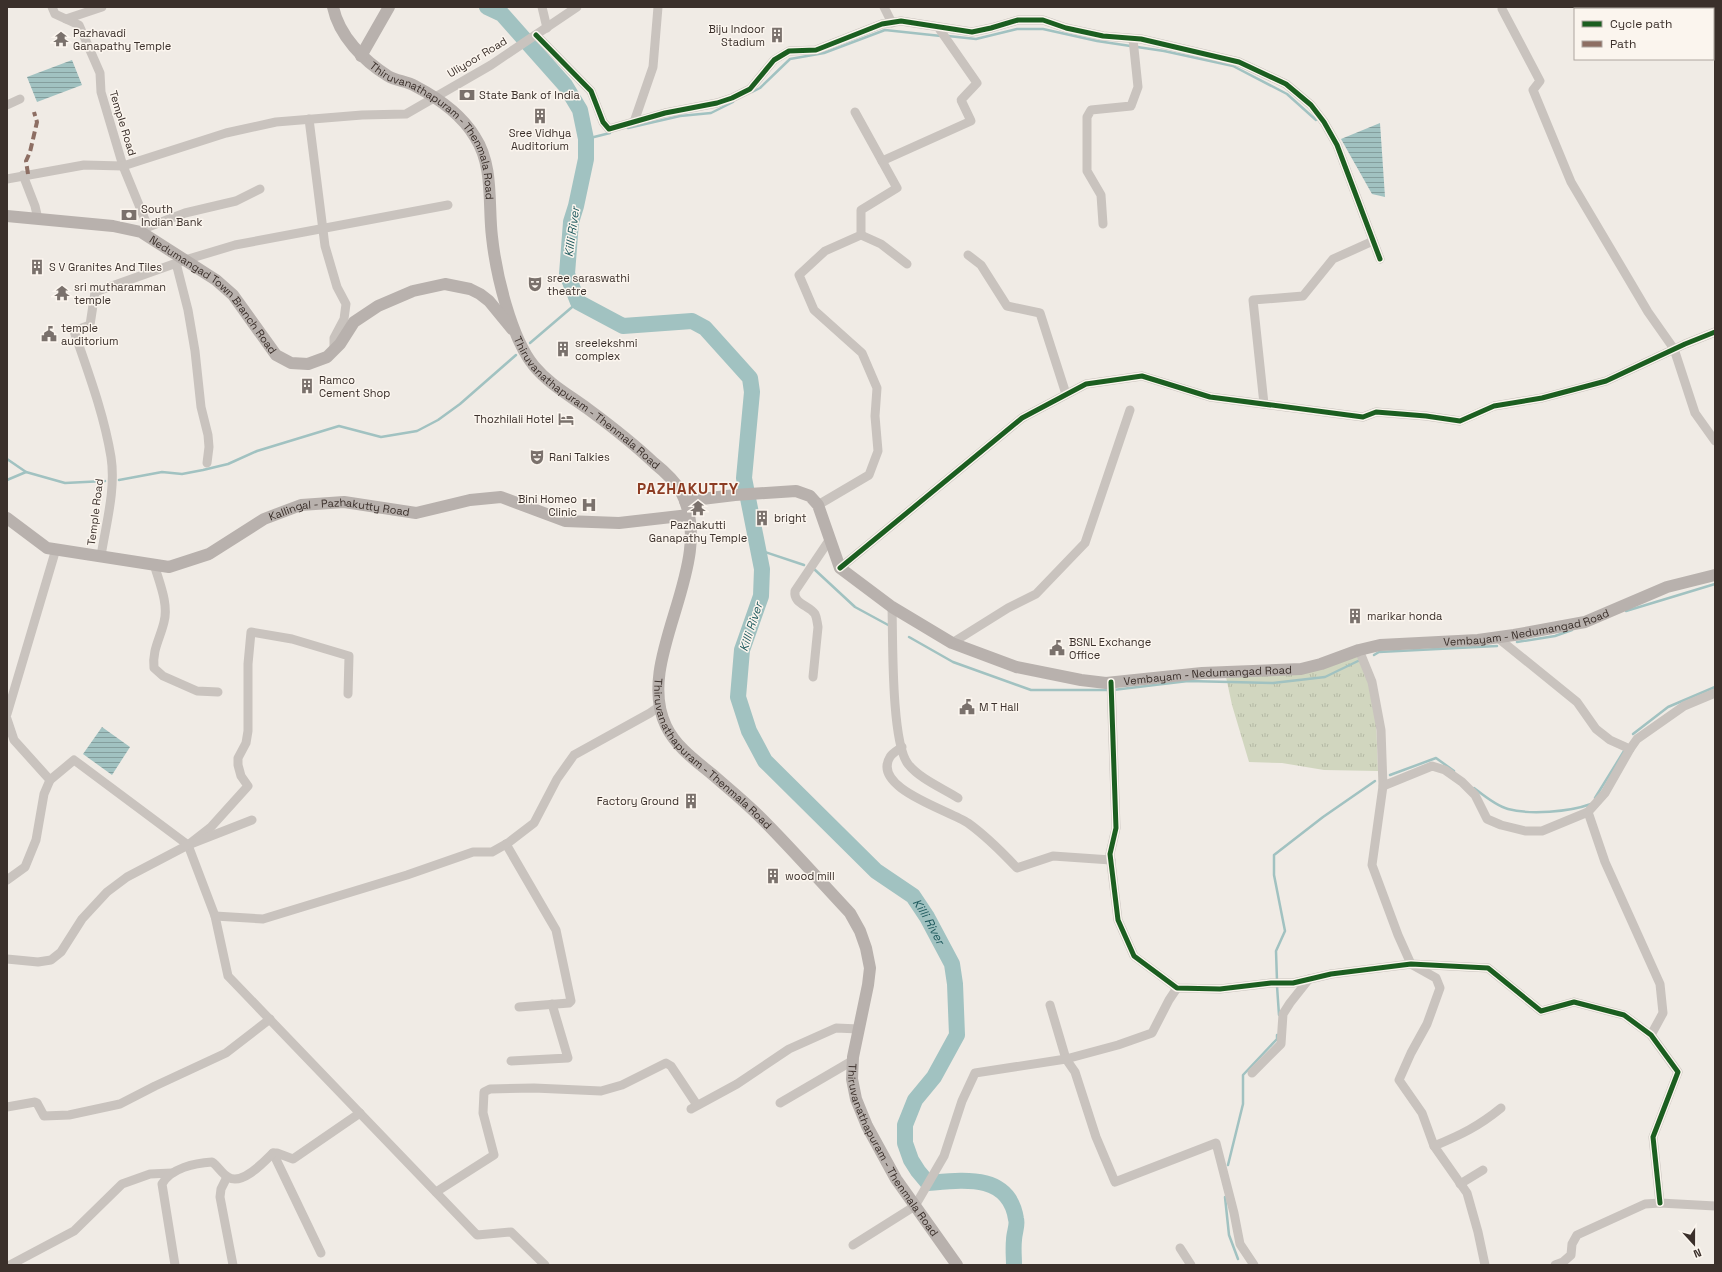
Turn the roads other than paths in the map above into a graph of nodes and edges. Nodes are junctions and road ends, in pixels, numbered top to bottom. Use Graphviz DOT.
graph roads {
  1 [pos="52,7"];
  2 [pos="102,7"];
  3 [pos="332,7"];
  4 [pos="388,7"];
  5 [pos="542,7"];
  6 [pos="577,7"];
  7 [pos="658,7"];
  8 [pos="884,7"];
  9 [pos="1502,9"];
  10 [pos="66,19"];
  11 [pos="892,23"];
  12 [pos="938,27"];
  13 [pos="547,28"];
  14 [pos="535,36"];
  15 [pos="1134,39"];
  16 [pos="361,56"];
  17 [pos="433,97"];
  18 [pos="20,98"];
  19 [pos="7,105"];
  20 [pos="855,112"];
  21 [pos="309,118"];
  22 [pos="634,122"];
  23 [pos="882,161"];
  24 [pos="123,166"];
  25 [pos="23,175"];
  26 [pos="7,179"];
  27 [pos="260,190"];
  28 [pos="448,205"];
  29 [pos="7,216"];
  30 [pos="38,219"];
  31 [pos="1103,224"];
  32 [pos="144,229"];
  33 [pos="323,229"];
  34 [pos="862,235"];
  35 [pos="1373,241"];
  36 [pos="968,255"];
  37 [pos="1380,259"];
  38 [pos="180,262"];
  39 [pos="906,264"];
  40 [pos="515,332"];
  41 [pos="1715,332"];
  42 [pos="334,349"];
  43 [pos="1674,349"];
  44 [pos="1066,394"];
  45 [pos="1264,404"];
  46 [pos="1130,410"];
  47 [pos="1715,441"];
  48 [pos="208,463"];
  49 [pos="685,501"];
  50 [pos="818,505"];
  51 [pos="689,515"];
  52 [pos="7,518"];
  53 [pos="830,539"];
  54 [pos="56,549"];
  55 [pos="101,556"];
  56 [pos="154,564"];
  57 [pos="840,568"];
  58 [pos="1715,575"];
  59 [pos="892,607"];
  60 [pos="1498,638"];
  61 [pos="952,643"];
  62 [pos="1359,650"];
  63 [pos="813,677"];
  64 [pos="1111,682"];
  65 [pos="218,692"];
  66 [pos="1715,693"];
  67 [pos="348,694"];
  68 [pos="660,706"];
  69 [pos="7,714"];
  70 [pos="7,718"];
  71 [pos="902,747"];
  72 [pos="1630,749"];
  73 [pos="50,780"];
  74 [pos="1383,786"];
  75 [pos="958,798"];
  76 [pos="1588,812"];
  77 [pos="252,820"];
  78 [pos="506,844"];
  79 [pos="188,845"];
  80 [pos="1111,860"];
  81 [pos="7,880"];
  82 [pos="215,916"];
  83 [pos="7,959"];
  84 [pos="1411,964"];
  85 [pos="1309,979"];
  86 [pos="1177,988"];
  87 [pos="552,1004"];
  88 [pos="1050,1005"];
  89 [pos="519,1007"];
  90 [pos="270,1019"];
  91 [pos="859,1029"];
  92 [pos="1651,1035"];
  93 [pos="1066,1059"];
  94 [pos="852,1061"];
  95 [pos="511,1062"];
  96 [pos="1252,1073"];
  97 [pos="780,1103"];
  98 [pos="7,1107"];
  99 [pos="1502,1108"];
  100 [pos="360,1113"];
  101 [pos="1434,1146"];
  102 [pos="273,1153"];
  103 [pos="1483,1170"];
  104 [pos="172,1173"];
  105 [pos="228,1177"];
  106 [pos="1460,1184"];
  107 [pos="436,1192"];
  108 [pos="1660,1203"];
  109 [pos="916,1206"];
  110 [pos="1715,1206"];
  111 [pos="853,1245"];
  112 [pos="1180,1248"];
  113 [pos="321,1254"];
  114 [pos="10,1265"];
  115 [pos="175,1265"];
  116 [pos="233,1265"];
  117 [pos="545,1265"];
  118 [pos="957,1265"];
  119 [pos="1191,1265"];
  120 [pos="1254,1265"];
  121 [pos="1486,1265"];
  122 [pos="1555,1265"];
  1 -- 10 [label="street, Temple Road"];
  2 -- 10 [label="street"];
  3 -- 16 [label="main road, Thiruvanathapuram - Thenmala Road"];
  4 -- 16 [label="main road"];
  5 -- 13 [label="street"];
  6 -- 13 [label="street, Uliyoor Road"];
  7 -- 22 [label="street"];
  8 -- 11 [label="street"];
  9 -- 43 [label="street"];
  10 -- 24 [label="street, Temple Road"];
  11 -- 12 [label="street"];
  11 -- 22 [label="street"];
  12 -- 15 [label="street"];
  12 -- 23 [label="street"];
  13 -- 14 [label="street, Uliyoor Road"];
  14 -- 17 [label="street, Uliyoor Road"];
  14 -- 22 [label="street"];
  15 -- 31 [label="street"];
  15 -- 35 [label="street"];
  16 -- 17 [label="main road, Thiruvanathapuram - Thenmala Road"];
  17 -- 21 [label="street, Uliyoor Road"];
  17 -- 40 [label="main road, Thiruvanathapuram - Thenmala Road"];
  18 -- 19 [label="street"];
  20 -- 23 [label="street"];
  21 -- 24 [label="street, Uliyoor Road"];
  21 -- 33 [label="street"];
  23 -- 34 [label="street"];
  24 -- 25 [label="street, Uliyoor Road"];
  24 -- 32 [label="street, Temple Road"];
  25 -- 26 [label="street, Uliyoor Road"];
  25 -- 30 [label="street"];
  27 -- 32 [label="street"];
  28 -- 33 [label="street"];
  29 -- 30 [label="main road, Nedumangad Town Branch Road"];
  30 -- 32 [label="main road, Nedumangad Town Branch Road"];
  32 -- 38 [label="main road, Nedumangad Town Branch Road"];
  33 -- 38 [label="street"];
  33 -- 42 [label="street"];
  34 -- 39 [label="street"];
  34 -- 50 [label="street"];
  35 -- 37 [label="street"];
  35 -- 45 [label="street"];
  36 -- 44 [label="street"];
  38 -- 42 [label="main road, Nedumangad Town Branch Road"];
  38 -- 48 [label="street"];
  38 -- 55 [label="street, Temple Road"];
  40 -- 42 [label="main road, Nedumangad Town Branch Road"];
  40 -- 49 [label="main road, Thiruvanathapuram - Thenmala Road"];
  41 -- 43 [label="street"];
  43 -- 45 [label="street"];
  43 -- 47 [label="street"];
  44 -- 45 [label="street"];
  44 -- 57 [label="street"];
  46 -- 61 [label="street"];
  49 -- 50 [label="main road"];
  49 -- 51 [label="main road, Thiruvanathapuram - Thenmala Road"];
  50 -- 53 [label="main road"];
  51 -- 56 [label="main road, Kallingal - Pazhakutty Road"];
  51 -- 68 [label="main road, Thiruvanathapuram - Thenmala Road"];
  52 -- 54 [label="main road, Kallingal - Pazhakutty Road"];
  53 -- 57 [label="main road"];
  53 -- 63 [label="street"];
  54 -- 55 [label="main road, Kallingal - Pazhakutty Road"];
  54 -- 69 [label="street"];
  55 -- 56 [label="main road, Kallingal - Pazhakutty Road"];
  56 -- 65 [label="street"];
  57 -- 59 [label="main road, Vembayam - Nedumangad Road"];
  58 -- 60 [label="main road, Vembayam - Nedumangad Road"];
  59 -- 61 [label="main road, Vembayam - Nedumangad Road"];
  59 -- 71 [label="street"];
  60 -- 62 [label="main road, Vembayam - Nedumangad Road"];
  60 -- 72 [label="street"];
  61 -- 64 [label="main road, Vembayam - Nedumangad Road"];
  62 -- 64 [label="main road, Vembayam - Nedumangad Road"];
  62 -- 74 [label="street"];
  64 -- 80 [label="street"];
  66 -- 72 [label="street"];
  67 -- 79 [label="street"];
  68 -- 78 [label="street"];
  68 -- 91 [label="main road, Thiruvanathapuram - Thenmala Road"];
  70 -- 73 [label="street"];
  71 -- 75 [label="street"];
  71 -- 80 [label="street"];
  72 -- 76 [label="street"];
  73 -- 79 [label="street"];
  73 -- 81 [label="street"];
  74 -- 76 [label="street"];
  74 -- 84 [label="street"];
  76 -- 92 [label="street"];
  77 -- 79 [label="street"];
  78 -- 82 [label="street"];
  78 -- 87 [label="street"];
  79 -- 82 [label="street"];
  79 -- 83 [label="street"];
  80 -- 86 [label="street"];
  82 -- 90 [label="street"];
  84 -- 85 [label="street"];
  84 -- 92 [label="street"];
  84 -- 101 [label="street"];
  85 -- 86 [label="street"];
  85 -- 96 [label="street"];
  86 -- 93 [label="street"];
  87 -- 89 [label="street"];
  87 -- 95 [label="street"];
  88 -- 93 [label="street"];
  90 -- 98 [label="street"];
  90 -- 100 [label="street"];
  91 -- 94 [label="main road, Thiruvanathapuram - Thenmala Road"];
  91 -- 107 [label="street"];
  92 -- 108 [label="street"];
  93 -- 109 [label="street"];
  93 -- 120 [label="street"];
  94 -- 97 [label="street"];
  94 -- 109 [label="main road, Thiruvanathapuram - Thenmala Road"];
  99 -- 101 [label="street"];
  100 -- 102 [label="street"];
  100 -- 107 [label="street"];
  101 -- 106 [label="street"];
  102 -- 105 [label="street"];
  102 -- 113 [label="street"];
  103 -- 106 [label="street"];
  104 -- 105 [label="street"];
  104 -- 114 [label="street"];
  104 -- 115 [label="street"];
  105 -- 116 [label="street"];
  106 -- 121 [label="street"];
  107 -- 117 [label="street"];
  108 -- 110 [label="street"];
  108 -- 122 [label="street"];
  109 -- 111 [label="street"];
  109 -- 118 [label="main road, Thiruvanathapuram - Thenmala Road"];
  112 -- 119 [label="street"];
}
